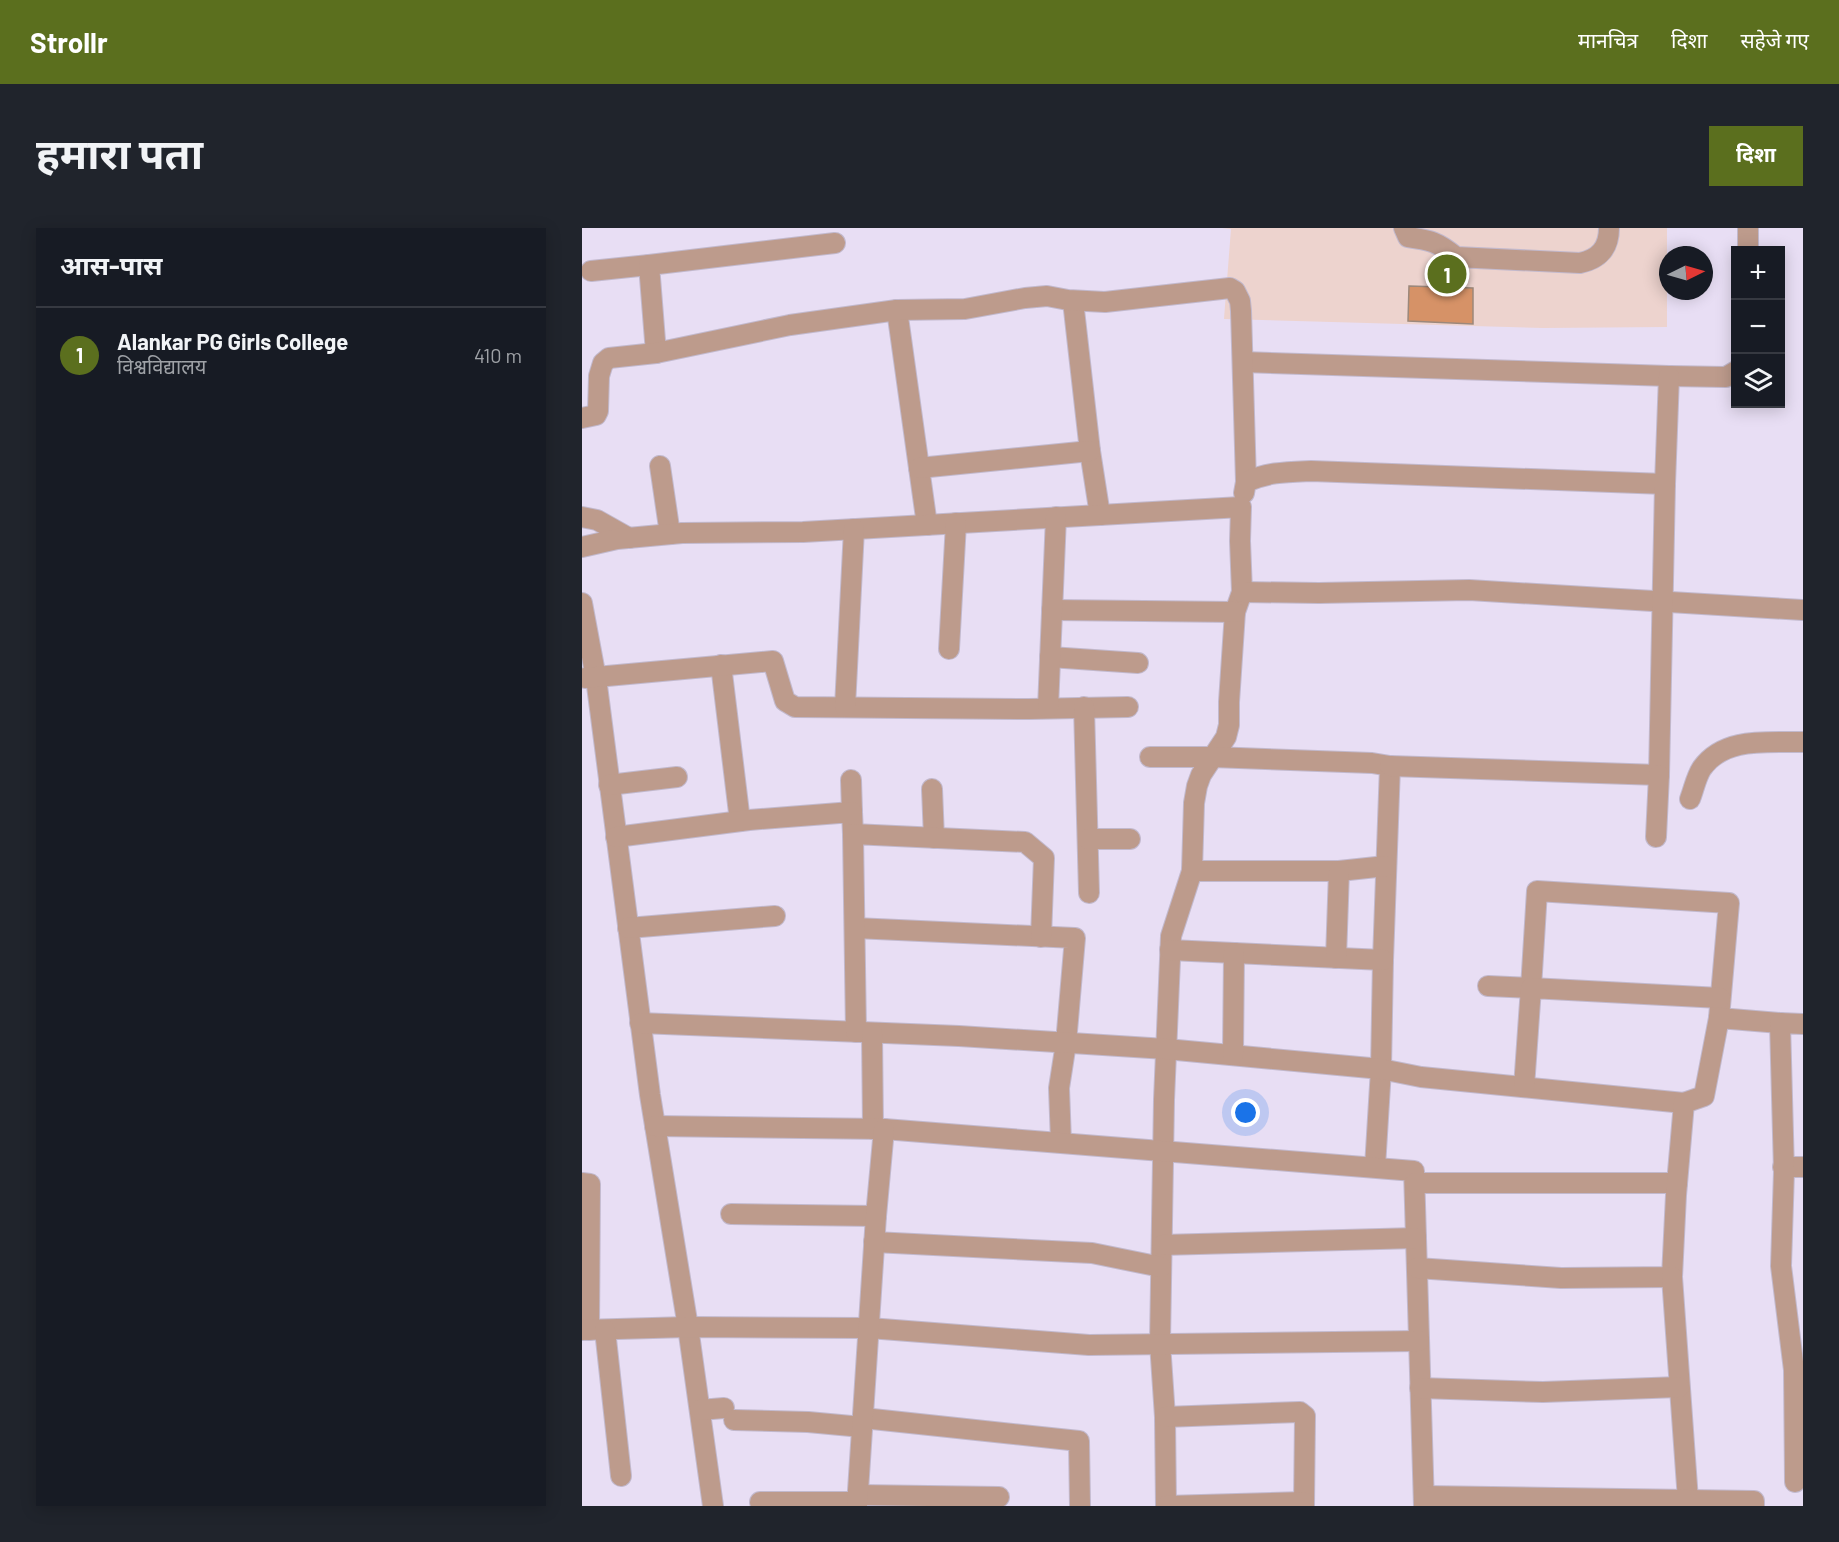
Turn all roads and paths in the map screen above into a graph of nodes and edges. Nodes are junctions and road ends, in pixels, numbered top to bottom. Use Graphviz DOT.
graph roads {
  1 [pos="1404,228"];
  2 [pos="1609,228"];
  3 [pos="1748,228"];
  4 [pos="835,243"];
  5 [pos="1748,246"];
  6 [pos="649,265"];
  7 [pos="591,271"];
  8 [pos="1073,301"];
  9 [pos="897,310"];
  10 [pos="656,353"];
  11 [pos="1243,362"];
  12 [pos="1731,374"];
  13 [pos="1669,376"];
  14 [pos="582,418"];
  15 [pos="1090,451"];
  16 [pos="660,466"];
  17 [pos="919,468"];
  18 [pos="1246,482"];
  19 [pos="1665,483"];
  20 [pos="1241,507"];
  21 [pos="1100,515"];
  22 [pos="1056,517"];
  23 [pos="582,518"];
  24 [pos="956,524"];
  25 [pos="927,525"];
  26 [pos="854,529"];
  27 [pos="670,534"];
  28 [pos="629,538"];
  29 [pos="582,547"];
  30 [pos="1242,592"];
  31 [pos="1664,600"];
  32 [pos="582,603"];
  33 [pos="1052,610"];
  34 [pos="1803,610"];
  35 [pos="1235,612"];
  36 [pos="949,649"];
  37 [pos="1050,657"];
  38 [pos="1138,663"];
  39 [pos="721,665"];
  40 [pos="589,678"];
  41 [pos="1128,706"];
  42 [pos="845,707"];
  43 [pos="1084,707"];
  44 [pos="1048,708"];
  45 [pos="1803,742"];
  46 [pos="1150,757"];
  47 [pos="1212,757"];
  48 [pos="1389,766"];
  49 [pos="1659,774"];
  50 [pos="677,777"];
  51 [pos="851,780"];
  52 [pos="609,784"];
  53 [pos="932,789"];
  54 [pos="1690,799"];
  55 [pos="852,812"];
  56 [pos="740,821"];
  57 [pos="853,834"];
  58 [pos="616,837"];
  59 [pos="1656,837"];
  60 [pos="934,838"];
  61 [pos="1088,839"];
  62 [pos="1130,839"];
  63 [pos="1386,866"];
  64 [pos="1192,871"];
  65 [pos="1339,871"];
  66 [pos="1089,893"];
  67 [pos="775,916"];
  68 [pos="628,928"];
  69 [pos="855,928"];
  70 [pos="1041,937"];
  71 [pos="1170,950"];
  72 [pos="1234,953"];
  73 [pos="1336,958"];
  74 [pos="1383,960"];
  75 [pos="1488,986"];
  76 [pos="1531,988"];
  77 [pos="1720,998"];
  78 [pos="1719,1018"];
  79 [pos="640,1023"];
  80 [pos="1780,1023"];
  81 [pos="1803,1024"];
  82 [pos="864,1032"];
  83 [pos="1066,1043"];
  84 [pos="1166,1048"];
  85 [pos="1233,1055"];
  86 [pos="1381,1069"];
  87 [pos="1524,1087"];
  88 [pos="1684,1103"];
  89 [pos="655,1126"];
  90 [pos="878,1129"];
  91 [pos="1060,1142"];
  92 [pos="1164,1151"];
  93 [pos="1375,1167"];
  94 [pos="1783,1167"];
  95 [pos="1803,1167"];
  96 [pos="1415,1182"];
  97 [pos="582,1183"];
  98 [pos="1677,1183"];
  99 [pos="731,1214"];
  100 [pos="876,1216"];
  101 [pos="1416,1238"];
  102 [pos="874,1242"];
  103 [pos="1162,1245"];
  104 [pos="585,1256"];
  105 [pos="1161,1267"];
  106 [pos="1417,1268"];
  107 [pos="1672,1276"];
  108 [pos="688,1327"];
  109 [pos="869,1328"];
  110 [pos="592,1330"];
  111 [pos="1419,1341"];
  112 [pos="1160,1343"];
  113 [pos="1798,1370"];
  114 [pos="1679,1387"];
  115 [pos="1420,1388"];
  116 [pos="700,1410"];
  117 [pos="1165,1417"];
  118 [pos="863,1423"];
  119 [pos="621,1476"];
  120 [pos="1795,1482"];
  121 [pos="999,1497"];
  122 [pos="1688,1500"];
  123 [pos="858,1501"];
  124 [pos="1424,1501"];
  125 [pos="760,1502"];
  126 [pos="1304,1504"];
  127 [pos="713,1506"];
  128 [pos="1080,1506"];
  129 [pos="1166,1506"];
  130 [pos="1754,1506"];
  1 -- 2 [label="street"];
  3 -- 5 [label="street"];
  4 -- 6 [label="street"];
  6 -- 7 [label="street"];
  6 -- 10 [label="street"];
  8 -- 9 [label="street"];
  8 -- 11 [label="street"];
  8 -- 15 [label="street"];
  9 -- 10 [label="street"];
  9 -- 17 [label="street"];
  10 -- 14 [label="street"];
  11 -- 13 [label="street"];
  11 -- 18 [label="street"];
  12 -- 13 [label="street"];
  13 -- 19 [label="street"];
  15 -- 17 [label="street"];
  15 -- 21 [label="street"];
  16 -- 27 [label="street"];
  17 -- 25 [label="street"];
  18 -- 19 [label="street"];
  18 -- 20 [label="street"];
  19 -- 31 [label="street"];
  20 -- 21 [label="street"];
  20 -- 30 [label="street"];
  21 -- 22 [label="street"];
  22 -- 24 [label="street"];
  22 -- 33 [label="street"];
  23 -- 28 [label="street"];
  24 -- 25 [label="street"];
  24 -- 36 [label="street"];
  25 -- 26 [label="street"];
  26 -- 27 [label="street"];
  26 -- 42 [label="street"];
  27 -- 28 [label="street"];
  28 -- 29 [label="street"];
  30 -- 31 [label="street"];
  30 -- 35 [label="street"];
  31 -- 34 [label="street"];
  31 -- 49 [label="street"];
  32 -- 40 [label="street"];
  33 -- 35 [label="street"];
  33 -- 37 [label="street"];
  35 -- 47 [label="street"];
  37 -- 38 [label="street"];
  37 -- 44 [label="street"];
  39 -- 40 [label="street"];
  39 -- 42 [label="street"];
  39 -- 56 [label="street"];
  40 -- 52 [label="street"];
  41 -- 43 [label="street"];
  42 -- 44 [label="street"];
  43 -- 44 [label="street"];
  43 -- 61 [label="street"];
  45 -- 54 [label="street"];
  46 -- 47 [label="street"];
  47 -- 48 [label="street"];
  47 -- 64 [label="street"];
  48 -- 49 [label="street"];
  48 -- 63 [label="street"];
  49 -- 59 [label="street"];
  50 -- 52 [label="street"];
  51 -- 55 [label="street"];
  52 -- 58 [label="street"];
  53 -- 60 [label="street"];
  55 -- 56 [label="street"];
  55 -- 57 [label="street"];
  56 -- 58 [label="street"];
  57 -- 60 [label="street"];
  57 -- 69 [label="street"];
  58 -- 68 [label="street"];
  60 -- 70 [label="street"];
  61 -- 62 [label="street"];
  61 -- 66 [label="street"];
  63 -- 65 [label="street"];
  63 -- 74 [label="street"];
  64 -- 65 [label="street"];
  64 -- 71 [label="street"];
  65 -- 73 [label="street"];
  67 -- 68 [label="street"];
  68 -- 79 [label="street"];
  69 -- 70 [label="street"];
  69 -- 82 [label="street"];
  70 -- 83 [label="street"];
  71 -- 72 [label="street"];
  71 -- 84 [label="street"];
  72 -- 73 [label="street"];
  72 -- 85 [label="street"];
  73 -- 74 [label="street"];
  74 -- 86 [label="street"];
  75 -- 76 [label="street"];
  76 -- 77 [label="street"];
  76 -- 77 [label="street"];
  76 -- 87 [label="street"];
  77 -- 78 [label="street"];
  78 -- 80 [label="street"];
  78 -- 88 [label="street"];
  79 -- 82 [label="street"];
  79 -- 89 [label="street"];
  80 -- 81 [label="street"];
  80 -- 94 [label="street"];
  82 -- 83 [label="street"];
  82 -- 90 [label="street"];
  83 -- 84 [label="street"];
  83 -- 91 [label="street"];
  84 -- 85 [label="street"];
  84 -- 92 [label="street"];
  85 -- 86 [label="street"];
  86 -- 87 [label="street"];
  86 -- 93 [label="street"];
  87 -- 88 [label="street"];
  88 -- 98 [label="street"];
  89 -- 90 [label="street"];
  89 -- 108 [label="street"];
  90 -- 91 [label="street"];
  90 -- 100 [label="street"];
  91 -- 92 [label="street"];
  92 -- 93 [label="street"];
  92 -- 103 [label="street"];
  93 -- 96 [label="street"];
  94 -- 95 [label="street"];
  94 -- 113 [label="street"];
  96 -- 98 [label="street"];
  96 -- 101 [label="street"];
  97 -- 104 [label="street"];
  98 -- 107 [label="street"];
  99 -- 100 [label="street"];
  100 -- 102 [label="street"];
  101 -- 103 [label="street"];
  101 -- 106 [label="street"];
  102 -- 105 [label="street"];
  102 -- 109 [label="street"];
  103 -- 105 [label="street"];
  104 -- 110 [label="street"];
  105 -- 112 [label="street"];
  106 -- 107 [label="street"];
  106 -- 111 [label="street"];
  107 -- 114 [label="street"];
  108 -- 109 [label="street"];
  108 -- 110 [label="street"];
  108 -- 116 [label="street"];
  109 -- 112 [label="street"];
  109 -- 118 [label="street"];
  110 -- 119 [label="street"];
  111 -- 112 [label="street"];
  111 -- 115 [label="street"];
  112 -- 117 [label="street"];
  113 -- 120 [label="street"];
  114 -- 115 [label="street"];
  114 -- 122 [label="street"];
  115 -- 124 [label="street"];
  116 -- 118 [label="street"];
  116 -- 127 [label="street"];
  117 -- 126 [label="street"];
  117 -- 129 [label="street"];
  118 -- 123 [label="street"];
  118 -- 128 [label="street"];
  121 -- 123 [label="street"];
  122 -- 124 [label="street"];
  122 -- 130 [label="street"];
  123 -- 125 [label="street"];
  126 -- 129 [label="street"];
}
